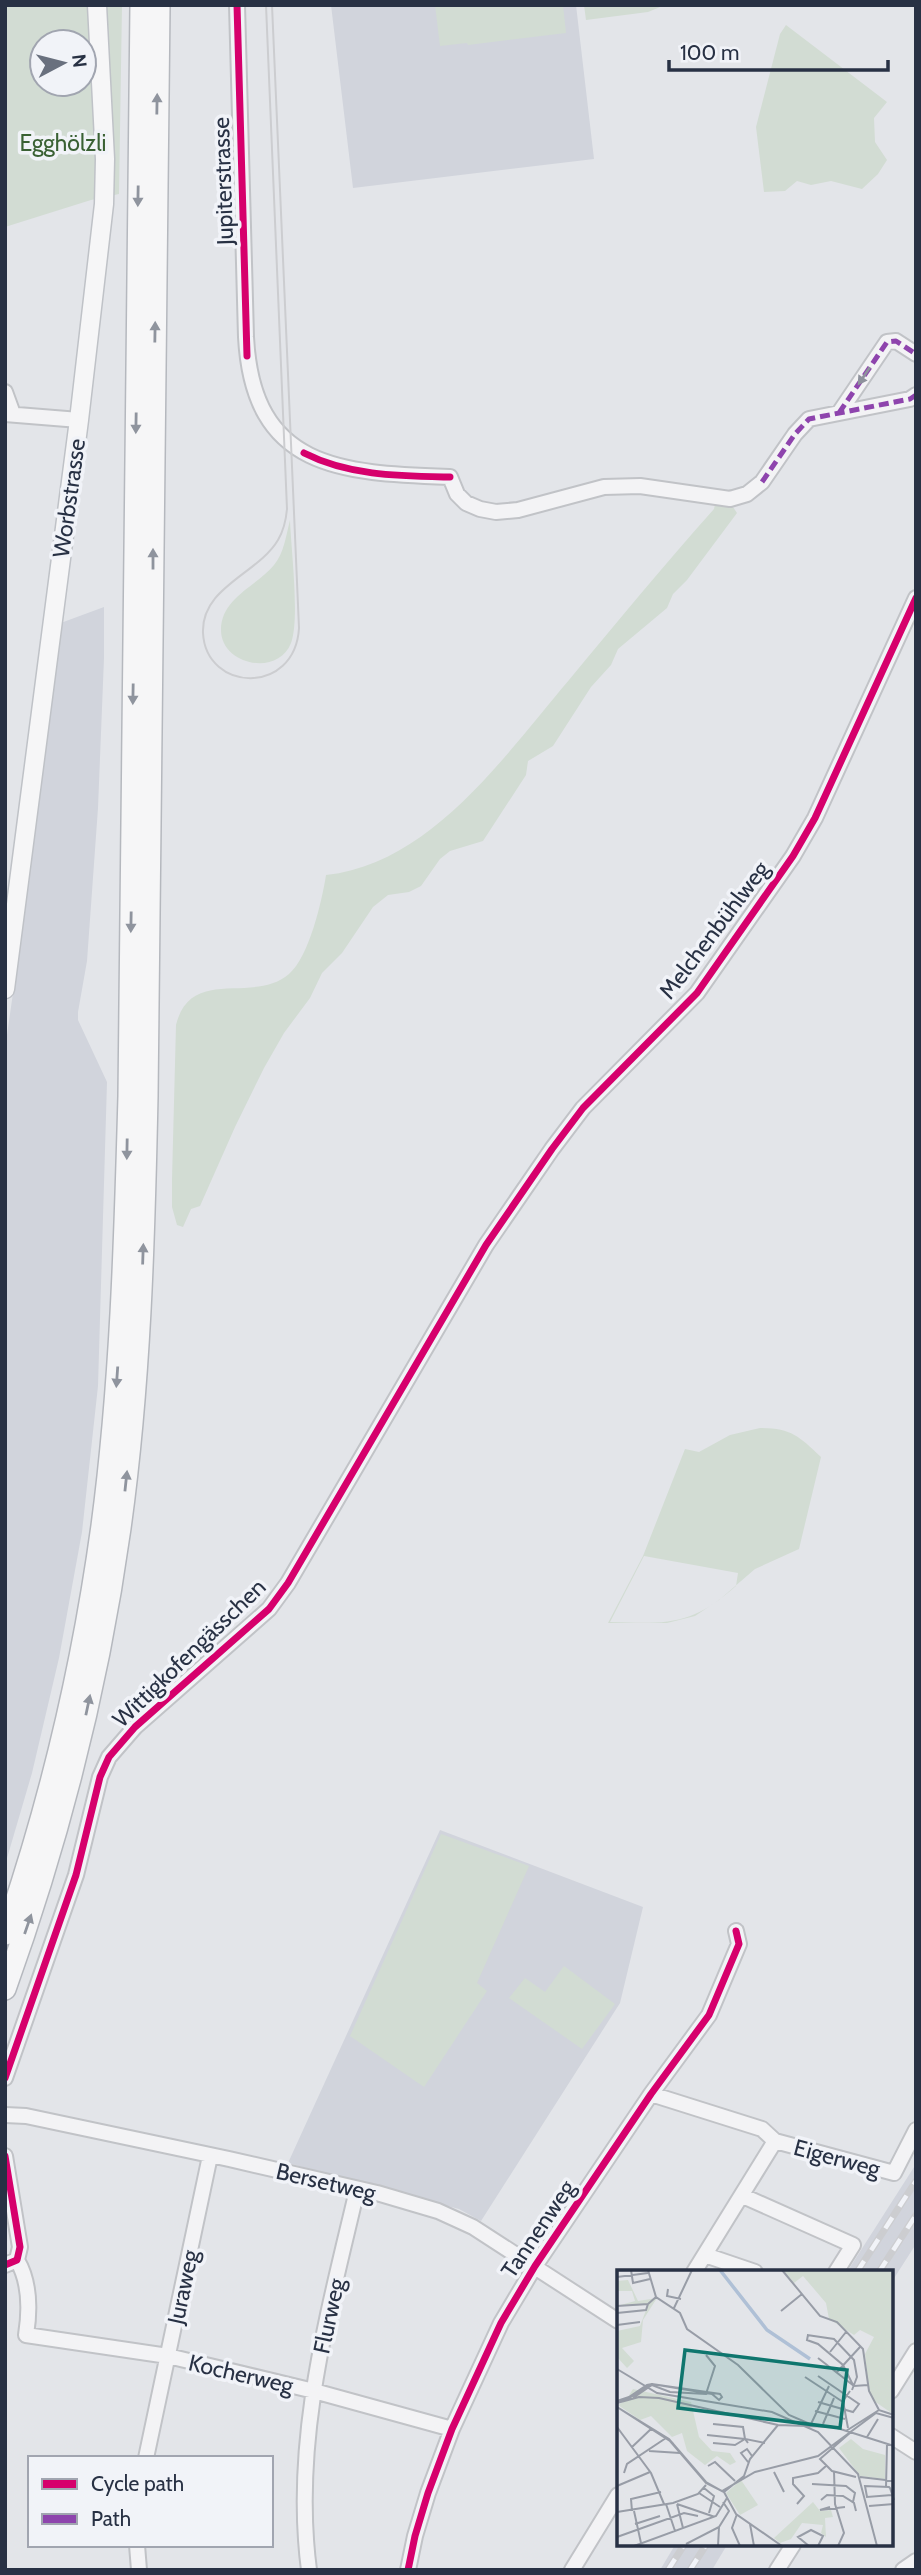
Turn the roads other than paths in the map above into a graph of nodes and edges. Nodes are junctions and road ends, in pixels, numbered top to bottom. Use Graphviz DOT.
graph roads {
  1 [pos="97,5"];
  2 [pos="141,5"];
  3 [pos="159,5"];
  4 [pos="237,5"];
  5 [pos="916,354"];
  6 [pos="5,393"];
  7 [pos="916,395"];
  8 [pos="839,413"];
  9 [pos="9,414"];
  10 [pos="79,420"];
  11 [pos="916,598"];
  12 [pos="5,989"];
  13 [pos="463,1284"];
  14 [pos="736,1931"];
  15 [pos="5,1934"];
  16 [pos="5,1989"];
  17 [pos="5,2078"];
  18 [pos="652,2095"];
  19 [pos="5,2115"];
  20 [pos="916,2130"];
  21 [pos="775,2141"];
  22 [pos="5,2156"];
  23 [pos="210,2156"];
  24 [pos="357,2190"];
  25 [pos="743,2196"];
  26 [pos="705,2255"];
  27 [pos="11,2263"];
  28 [pos="535,2266"];
  29 [pos="695,2270"];
  30 [pos="749,2270"];
  31 [pos="837,2270"];
  32 [pos="617,2320"];
  33 [pos="916,2351"];
  34 [pos="168,2356"];
  35 [pos="893,2388"];
  36 [pos="314,2391"];
  37 [pos="452,2429"];
  38 [pos="893,2437"];
  39 [pos="916,2452"];
  40 [pos="146,2456"];
  41 [pos="617,2497"];
  42 [pos="137,2547"];
  43 [pos="792,2547"];
  44 [pos="916,2561"];
  45 [pos="139,2570"];
  46 [pos="309,2570"];
  47 [pos="408,2570"];
  48 [pos="572,2570"];
  49 [pos="777,2570"];
  50 [pos="903,2570"];
  1 -- 10 [label="main road, Worbstrasse"];
  2 -- 15 [label="highway, one-way"];
  16 -- 3 [label="highway, one-way"];
  4 -- 8 [label="street, Jupiterstrasse"];
  5 -- 8 [label="street, one-way"];
  6 -- 9 [label="street"];
  7 -- 8 [label="street, Jupiterstrasse"];
  9 -- 10 [label="street"];
  10 -- 12 [label="main road, Worbstrasse"];
  11 -- 13 [label="street, Melchenbühlweg"];
  13 -- 17 [label="street, Wittigkofengässchen"];
  14 -- 18 [label="street, Tannenweg"];
  18 -- 21 [label="street, Eigerweg"];
  18 -- 28 [label="street, Tannenweg"];
  19 -- 23 [label="street, Bersetweg"];
  20 -- 21 [label="street, Eigerweg"];
  21 -- 25 [label="street, Eigerweg"];
  22 -- 27 [label="street"];
  23 -- 24 [label="street, Bersetweg"];
  23 -- 34 [label="street, Juraweg"];
  24 -- 28 [label="street, Bersetweg"];
  24 -- 36 [label="street, Flurweg"];
  25 -- 26 [label="street, Eigerweg"];
  25 -- 31 [label="street"];
  26 -- 29 [label="street, Eigerweg"];
  26 -- 30 [label="street"];
  27 -- 34 [label="street, Kocherweg"];
  28 -- 32 [label="street, Bersetweg"];
  28 -- 37 [label="street, Tannenweg"];
  33 -- 35 [label="street"];
  34 -- 36 [label="street, Kocherweg"];
  34 -- 40 [label="street, Juraweg"];
  36 -- 37 [label="street, Kocherweg"];
  36 -- 46 [label="street, Flurweg"];
  37 -- 47 [label="street, Tannenweg"];
  38 -- 39 [label="street"];
  41 -- 48 [label="street"];
  42 -- 45 [label="street"];
  43 -- 49 [label="street"];
  44 -- 50 [label="street"];
}
